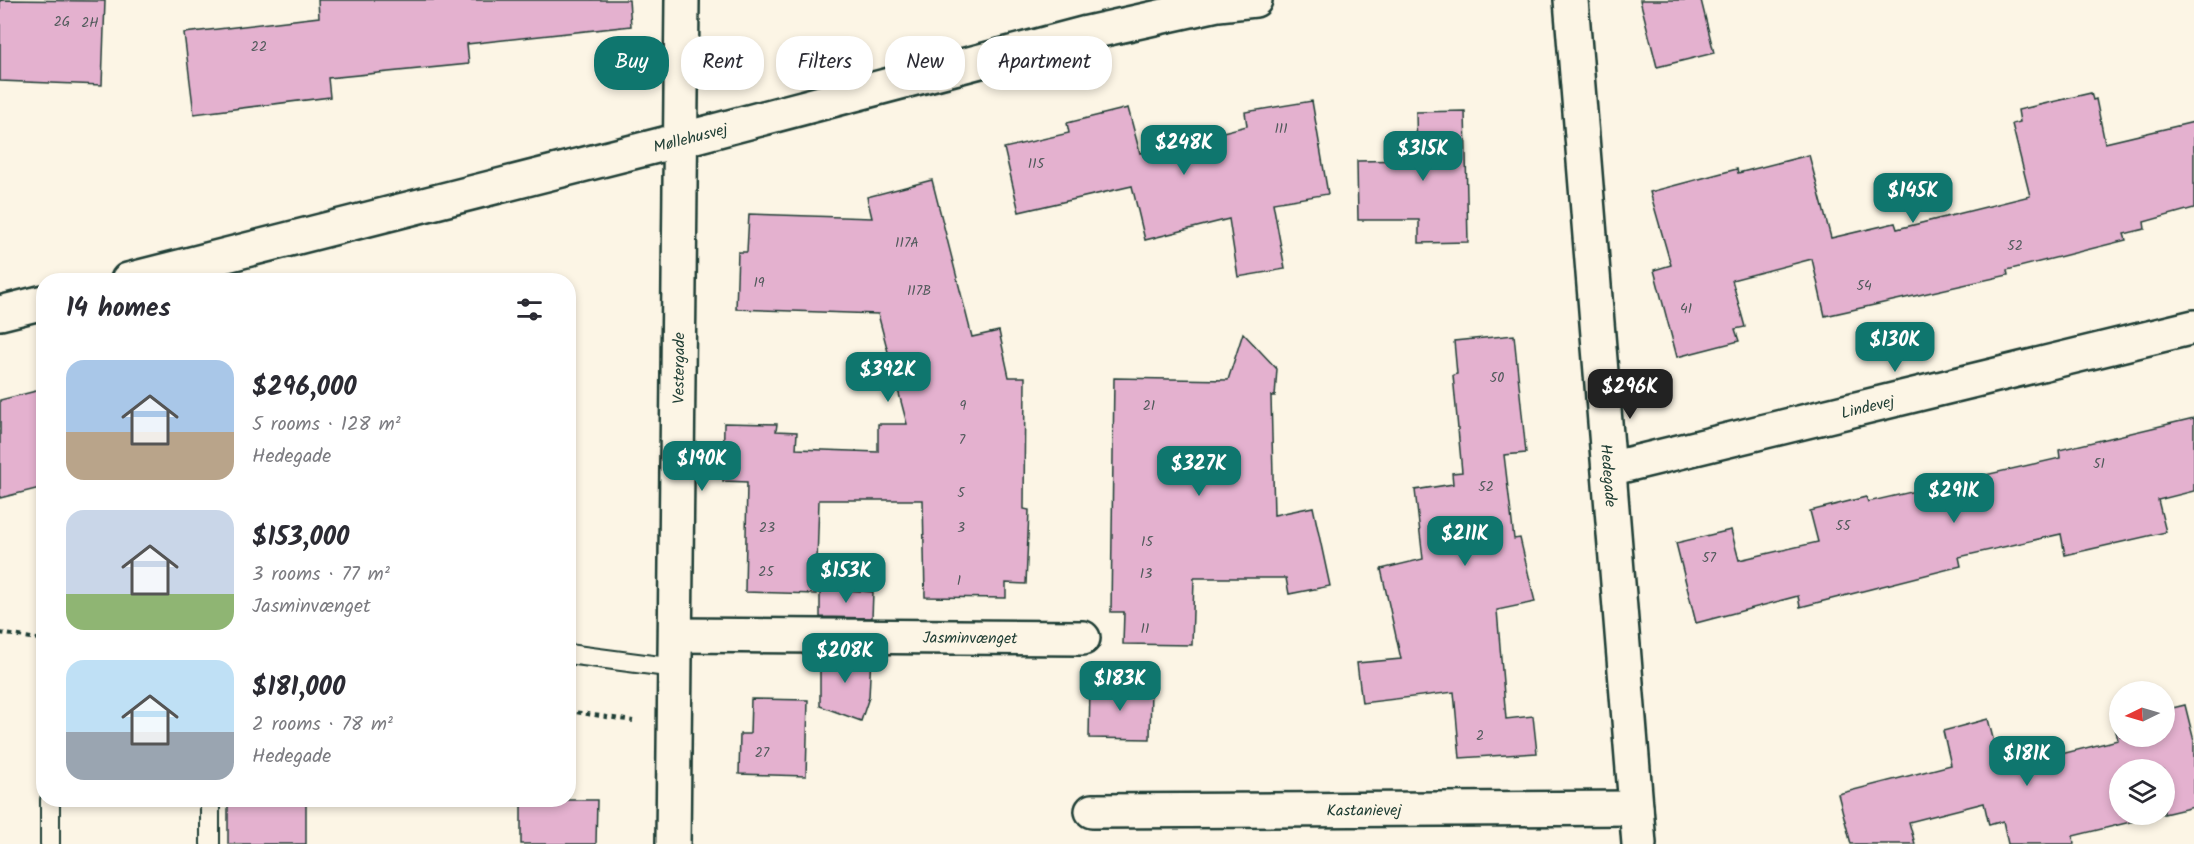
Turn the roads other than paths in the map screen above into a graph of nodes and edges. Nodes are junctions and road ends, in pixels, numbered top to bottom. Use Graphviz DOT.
graph roads {
  1 [pos="682,0"];
  2 [pos="1255,0"];
  3 [pos="1571,0"];
  4 [pos="680,140"];
  5 [pos="156,273"];
  6 [pos="36,304"];
  7 [pos="0,313"];
  8 [pos="2194,327"];
  9 [pos="1609,469"];
  10 [pos="676,635"];
  11 [pos="1083,638"];
  12 [pos="576,655"];
  13 [pos="675,668"];
  14 [pos="50,807"];
  15 [pos="210,807"];
  16 [pos="1636,808"];
  17 [pos="1092,811"];
  18 [pos="50,844"];
  19 [pos="210,844"];
  20 [pos="674,844"];
  21 [pos="1639,844"];
  1 -- 4 [label="street, Vestergade"];
  2 -- 4 [label="street, Møllehusvej"];
  3 -- 9 [label="street, Hedegade"];
  4 -- 5 [label="street, Møllehusvej"];
  4 -- 10 [label="street, Vestergade"];
  6 -- 7 [label="street"];
  8 -- 9 [label="street, Lindevej"];
  9 -- 16 [label="street, Hedegade"];
  10 -- 11 [label="street, Jasminvænget"];
  10 -- 13 [label="street, Vestergade"];
  12 -- 13 [label="lane"];
  13 -- 20 [label="street, Vestergade"];
  14 -- 18 [label="lane"];
  15 -- 19 [label="lane"];
  16 -- 17 [label="street, Kastanievej"];
  16 -- 21 [label="street, Hedegade"];
}
